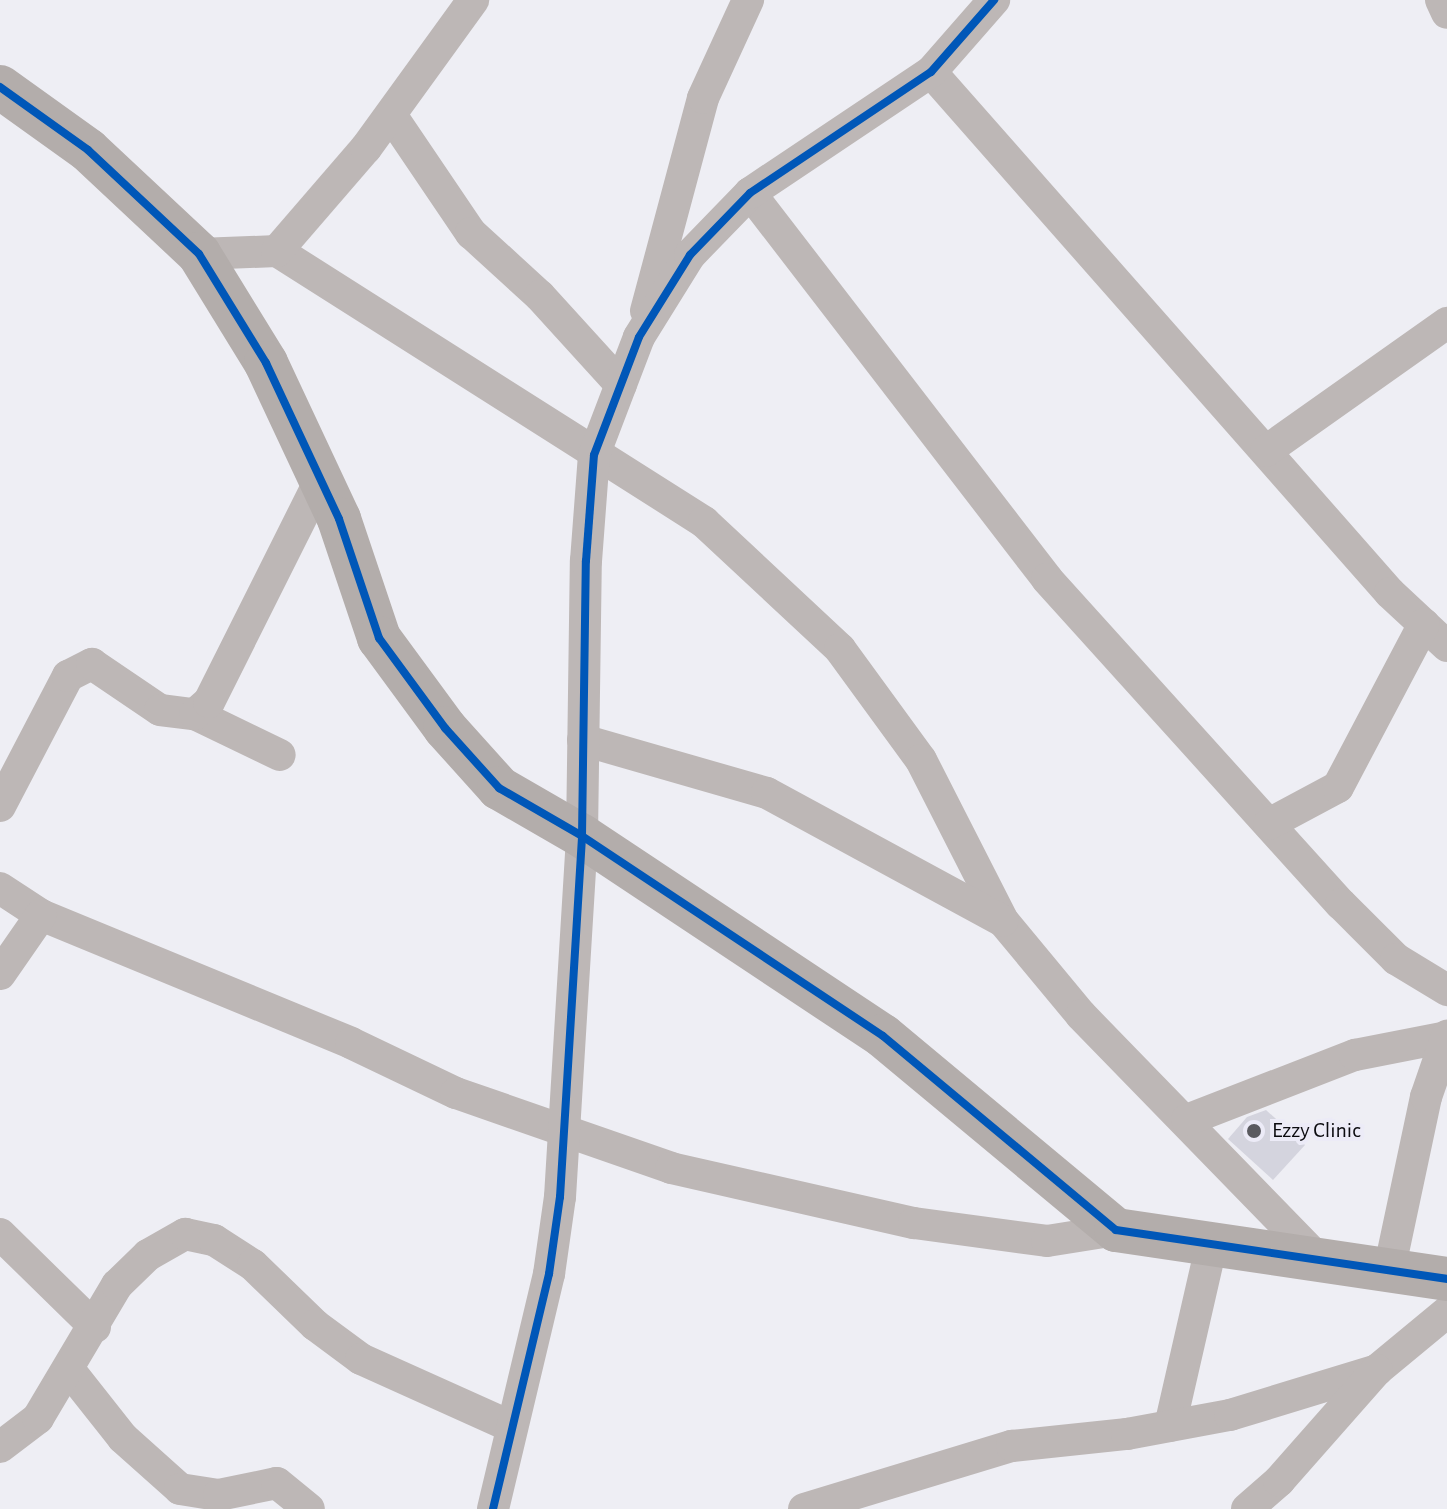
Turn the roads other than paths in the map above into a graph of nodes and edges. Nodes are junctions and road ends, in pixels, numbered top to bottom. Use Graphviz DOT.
graph roads {
  1 [pos="473,0"];
  2 [pos="748,0"];
  3 [pos="994,0"];
  4 [pos="1441,0"];
  5 [pos="1447,13"];
  6 [pos="931,72"];
  7 [pos="0,87"];
  8 [pos="391,115"];
  9 [pos="750,193"];
  10 [pos="277,251"];
  11 [pos="199,254"];
  12 [pos="1447,323"];
  13 [pos="639,337"];
  14 [pos="621,385"];
  15 [pos="1266,451"];
  16 [pos="594,455"];
  17 [pos="320,480"];
  18 [pos="1424,624"];
  19 [pos="1447,646"];
  20 [pos="195,714"];
  21 [pos="583,740"];
  22 [pos="280,755"];
  23 [pos="0,806"];
  24 [pos="1269,824"];
  25 [pos="582,836"];
  26 [pos="0,888"];
  27 [pos="41,915"];
  28 [pos="1003,921"];
  29 [pos="0,974"];
  30 [pos="1447,990"];
  31 [pos="1447,1037"];
  32 [pos="1187,1120"];
  33 [pos="564,1131"];
  34 [pos="1116,1230"];
  35 [pos="0,1234"];
  36 [pos="1211,1247"];
  37 [pos="1320,1261"];
  38 [pos="1389,1271"];
  39 [pos="1447,1279"];
  40 [pos="1447,1312"];
  41 [pos="95,1327"];
  42 [pos="1377,1370"];
  43 [pos="70,1371"];
  44 [pos="510,1426"];
  45 [pos="1170,1426"];
  46 [pos="3,1443"];
  47 [pos="309,1509"];
  48 [pos="493,1509"];
  49 [pos="804,1509"];
  50 [pos="1247,1509"];
  1 -- 8 [label="street"];
  2 -- 13 [label="street"];
  3 -- 6 [label="street"];
  4 -- 5 [label="street"];
  6 -- 9 [label="street"];
  6 -- 15 [label="street"];
  7 -- 11 [label="street"];
  8 -- 10 [label="street"];
  8 -- 14 [label="street"];
  9 -- 13 [label="street"];
  9 -- 24 [label="street"];
  10 -- 11 [label="street"];
  10 -- 16 [label="street"];
  11 -- 17 [label="street"];
  12 -- 15 [label="street"];
  13 -- 14 [label="street"];
  14 -- 16 [label="street"];
  15 -- 18 [label="street"];
  16 -- 21 [label="street"];
  16 -- 28 [label="street"];
  17 -- 20 [label="street"];
  17 -- 25 [label="street"];
  18 -- 19 [label="street"];
  18 -- 24 [label="street"];
  20 -- 22 [label="street"];
  20 -- 23 [label="street"];
  21 -- 25 [label="street"];
  21 -- 28 [label="street"];
  24 -- 30 [label="street"];
  25 -- 33 [label="street"];
  25 -- 34 [label="street"];
  26 -- 27 [label="street"];
  27 -- 29 [label="street"];
  27 -- 33 [label="street"];
  28 -- 32 [label="street"];
  31 -- 32 [label="street"];
  31 -- 38 [label="street"];
  32 -- 37 [label="street"];
  33 -- 34 [label="street"];
  33 -- 44 [label="street"];
  34 -- 36 [label="street"];
  35 -- 41 [label="street"];
  36 -- 37 [label="street"];
  36 -- 45 [label="street"];
  37 -- 38 [label="street"];
  38 -- 39 [label="street"];
  40 -- 42 [label="street"];
  41 -- 43 [label="street"];
  41 -- 44 [label="street"];
  42 -- 45 [label="street"];
  42 -- 50 [label="street"];
  43 -- 46 [label="street"];
  43 -- 47 [label="street"];
  44 -- 48 [label="street"];
  45 -- 49 [label="street"];
}
